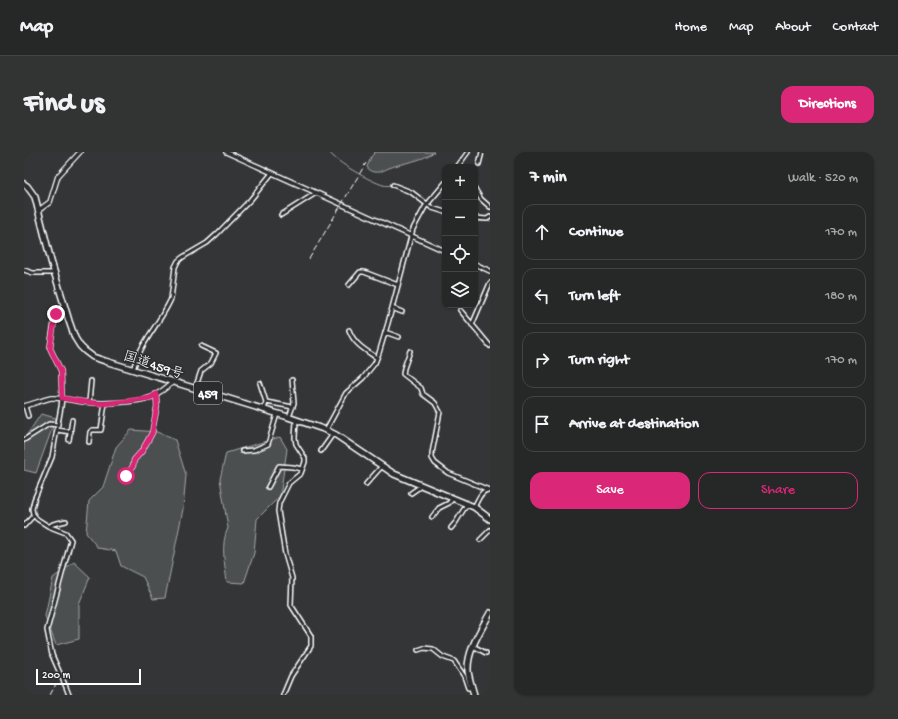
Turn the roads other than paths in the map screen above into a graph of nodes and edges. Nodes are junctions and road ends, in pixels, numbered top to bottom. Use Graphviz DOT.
graph roads {
  1 [pos="80,152"];
  2 [pos="226,152"];
  3 [pos="468,152"];
  4 [pos="482,152"];
  5 [pos="459,164"];
  6 [pos="479,164"];
  7 [pos="272,173"];
  8 [pos="24,184"];
  9 [pos="393,185"];
  10 [pos="442,186"];
  11 [pos="316,193"];
  12 [pos="478,194"];
  13 [pos="427,204"];
  14 [pos="490,207"];
  15 [pos="39,210"];
  16 [pos="442,211"];
  17 [pos="281,214"];
  18 [pos="490,217"];
  19 [pos="478,218"];
  20 [pos="411,235"];
  21 [pos="442,250"];
  22 [pos="478,265"];
  23 [pos="24,270"];
  24 [pos="490,271"];
  25 [pos="54,272"];
  26 [pos="490,283"];
  27 [pos="349,284"];
  28 [pos="398,285"];
  29 [pos="64,304"];
  30 [pos="392,308"];
  31 [pos="460,310"];
  32 [pos="402,312"];
  33 [pos="472,325"];
  34 [pos="349,330"];
  35 [pos="385,332"];
  36 [pos="399,337"];
  37 [pos="201,346"];
  38 [pos="490,346"];
  39 [pos="410,351"];
  40 [pos="377,358"];
  41 [pos="133,370"];
  42 [pos="292,380"];
  43 [pos="91,381"];
  44 [pos="172,383"];
  45 [pos="260,384"];
  46 [pos="195,390"];
  47 [pos="156,394"];
  48 [pos="62,398"];
  49 [pos="89,402"];
  50 [pos="266,402"];
  51 [pos="105,403"];
  52 [pos="24,406"];
  53 [pos="293,407"];
  54 [pos="264,410"];
  55 [pos="277,414"];
  56 [pos="28,416"];
  57 [pos="289,417"];
  58 [pos="72,420"];
  59 [pos="296,420"];
  60 [pos="58,425"];
  61 [pos="57,430"];
  62 [pos="326,430"];
  63 [pos="71,432"];
  64 [pos="333,434"];
  65 [pos="24,440"];
  66 [pos="69,440"];
  67 [pos="89,442"];
  68 [pos="242,451"];
  69 [pos="322,451"];
  70 [pos="382,466"];
  71 [pos="302,469"];
  72 [pos="126,476"];
  73 [pos="366,484"];
  74 [pos="422,486"];
  75 [pos="268,487"];
  76 [pos="490,490"];
  77 [pos="411,493"];
  78 [pos="453,498"];
  79 [pos="467,504"];
  80 [pos="474,507"];
  81 [pos="34,515"];
  82 [pos="432,517"];
  83 [pos="490,519"];
  84 [pos="66,521"];
  85 [pos="24,526"];
  86 [pos="50,526"];
  87 [pos="451,528"];
  88 [pos="490,530"];
  89 [pos="480,540"];
  90 [pos="490,613"];
  91 [pos="473,646"];
  92 [pos="418,650"];
  93 [pos="486,653"];
  94 [pos="472,688"];
  95 [pos="69,695"];
  96 [pos="283,695"];
  97 [pos="474,695"];
  1 -- 15 [label="street"];
  2 -- 7 [label="street"];
  3 -- 5 [label="street"];
  4 -- 6 [label="street"];
  7 -- 11 [label="street"];
  7 -- 41 [label="street"];
  8 -- 15 [label="highway, 国道459号 / 459"];
  9 -- 13 [label="street"];
  10 -- 13 [label="street"];
  11 -- 17 [label="street"];
  11 -- 20 [label="street"];
  12 -- 14 [label="street"];
  13 -- 16 [label="street"];
  13 -- 20 [label="street"];
  15 -- 25 [label="highway, 国道459号 / 459"];
  18 -- 19 [label="street"];
  20 -- 21 [label="street"];
  20 -- 28 [label="street"];
  22 -- 24 [label="street"];
  23 -- 25 [label="street"];
  25 -- 29 [label="highway, 国道459号 / 459"];
  26 -- 33 [label="street"];
  27 -- 28 [label="street"];
  28 -- 30 [label="street"];
  29 -- 41 [label="highway, 国道459号 / 459"];
  29 -- 48 [label="street"];
  30 -- 32 [label="street"];
  30 -- 35 [label="street"];
  31 -- 33 [label="street"];
  33 -- 38 [label="street"];
  34 -- 40 [label="street"];
  35 -- 36 [label="street"];
  35 -- 40 [label="street"];
  37 -- 46 [label="street"];
  39 -- 76 [label="street"];
  40 -- 62 [label="street"];
  41 -- 44 [label="highway, 国道459号 / 459"];
  42 -- 53 [label="street"];
  43 -- 49 [label="street"];
  44 -- 46 [label="highway, 国道459号 / 459"];
  44 -- 47 [label="street"];
  45 -- 50 [label="street"];
  46 -- 54 [label="highway, 国道459号 / 459"];
  47 -- 51 [label="street"];
  47 -- 72 [label="street"];
  48 -- 49 [label="street"];
  48 -- 52 [label="street"];
  48 -- 60 [label="street"];
  49 -- 51 [label="street"];
  50 -- 53 [label="street"];
  50 -- 54 [label="street"];
  51 -- 67 [label="street"];
  52 -- 56 [label="street"];
  53 -- 57 [label="street"];
  54 -- 55 [label="highway, 国道459号 / 459"];
  55 -- 57 [label="highway, 国道459号 / 459"];
  55 -- 68 [label="street"];
  57 -- 59 [label="highway, 国道459号 / 459"];
  58 -- 63 [label="street"];
  59 -- 62 [label="highway, 国道459号 / 459"];
  59 -- 71 [label="street"];
  60 -- 61 [label="street"];
  60 -- 65 [label="street"];
  61 -- 63 [label="street"];
  61 -- 81 [label="street"];
  62 -- 64 [label="highway, 国道459号 / 459"];
  63 -- 66 [label="street"];
  64 -- 69 [label="street"];
  64 -- 70 [label="highway, 国道459号 / 459"];
  70 -- 73 [label="street"];
  70 -- 74 [label="highway, 国道459号 / 459"];
  71 -- 75 [label="street"];
  71 -- 96 [label="street"];
  74 -- 77 [label="street"];
  74 -- 78 [label="highway, 国道459号 / 459"];
  76 -- 80 [label="street"];
  78 -- 79 [label="highway, 国道459号 / 459"];
  78 -- 82 [label="street"];
  79 -- 80 [label="highway, 国道459号 / 459"];
  79 -- 87 [label="street"];
  80 -- 83 [label="highway, 国道459号 / 459"];
  81 -- 85 [label="street"];
  81 -- 86 [label="street"];
  84 -- 86 [label="street"];
  86 -- 95 [label="street"];
  88 -- 89 [label="street"];
  90 -- 91 [label="highway"];
  91 -- 93 [label="street"];
  91 -- 94 [label="highway"];
  92 -- 94 [label="street"];
  94 -- 97 [label="highway"];
}
